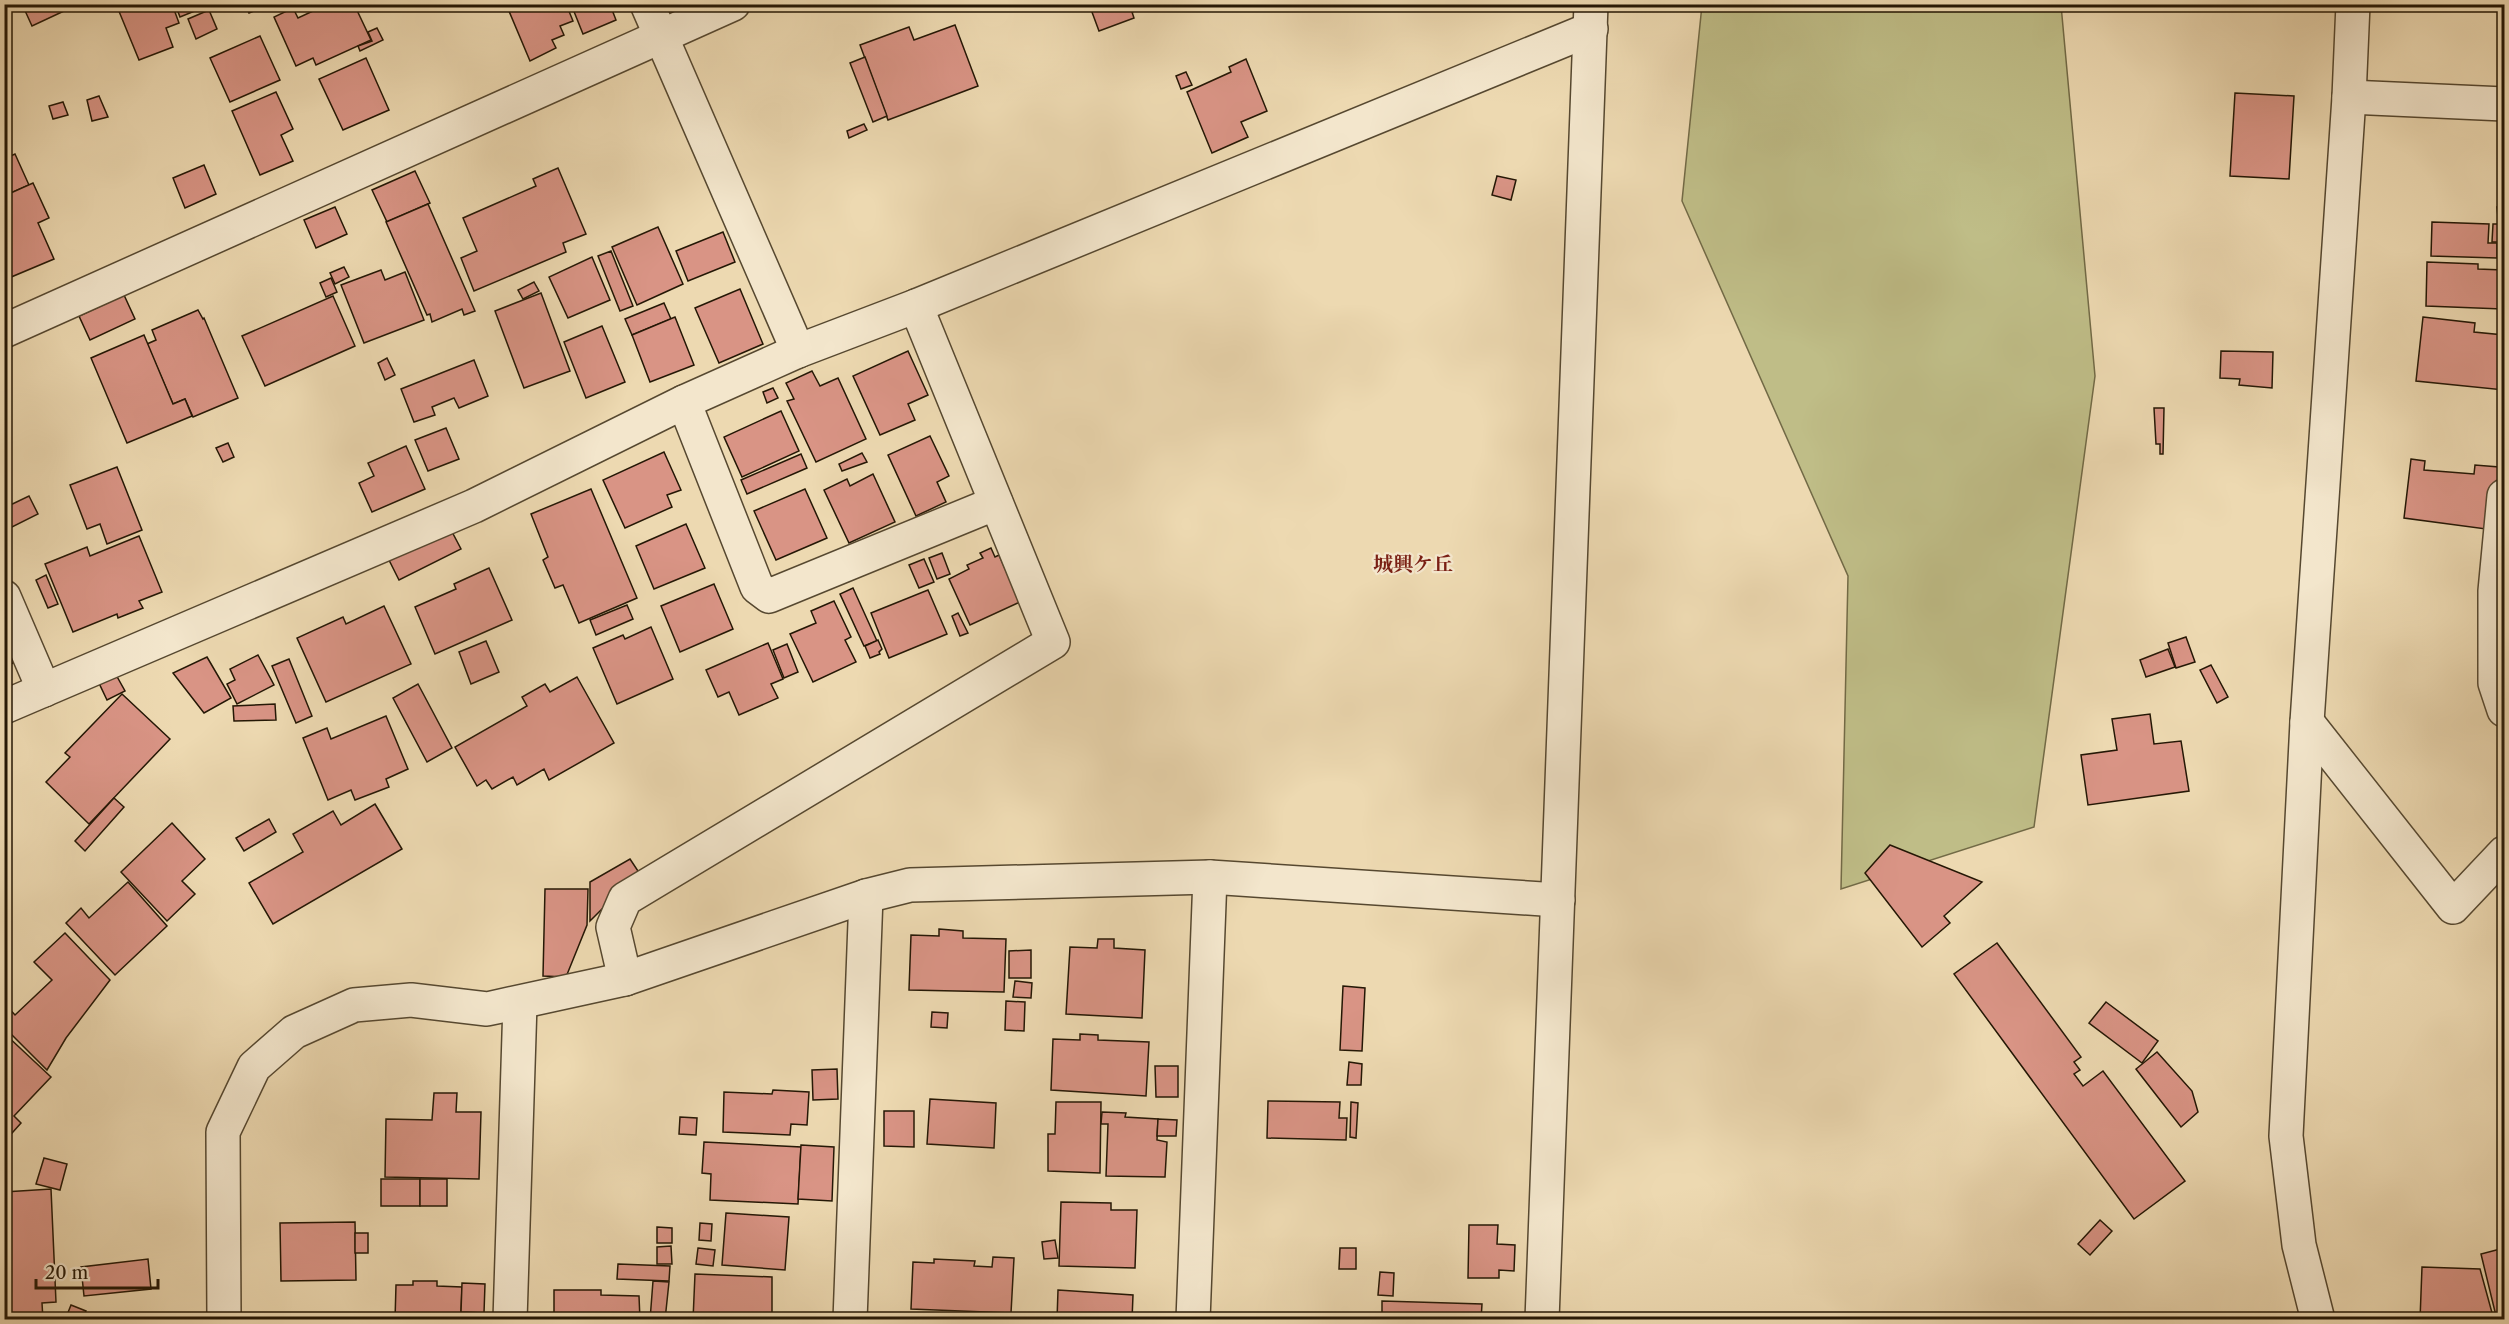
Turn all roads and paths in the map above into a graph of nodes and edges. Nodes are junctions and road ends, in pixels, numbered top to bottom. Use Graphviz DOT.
graph roads {
  1 [pos="646,4"];
  2 [pos="733,4"];
  3 [pos="2353,4"];
  4 [pos="1591,17"];
  5 [pos="661,36"];
  6 [pos="2349,97"];
  7 [pos="2505,104"];
  8 [pos="916,306"];
  9 [pos="4,331"];
  10 [pos="798,351"];
  11 [pos="684,402"];
  12 [pos="2505,496"];
  13 [pos="996,504"];
  14 [pos="4,597"];
  15 [pos="44,690"];
  16 [pos="4,707"];
  17 [pos="2505,710"];
  18 [pos="2307,722"];
  19 [pos="2505,853"];
  20 [pos="1210,877"];
  21 [pos="866,896"];
  22 [pos="1558,900"];
  23 [pos="626,980"];
  24 [pos="520,1003"];
  25 [pos="224,1320"];
  26 [pos="510,1320"];
  27 [pos="850,1320"];
  28 [pos="1193,1320"];
  29 [pos="1542,1320"];
  30 [pos="2318,1320"];
  1 -- 5 [label="street"];
  2 -- 5 [label="street"];
  3 -- 6 [label="street"];
  4 -- 8 [label="street"];
  4 -- 22 [label="street"];
  5 -- 9 [label="street"];
  5 -- 10 [label="street"];
  6 -- 7 [label="street"];
  6 -- 18 [label="street"];
  8 -- 10 [label="street"];
  8 -- 13 [label="street"];
  10 -- 11 [label="street"];
  11 -- 13 [label="street"];
  11 -- 15 [label="street"];
  12 -- 17 [label="street"];
  13 -- 23 [label="street"];
  14 -- 15 [label="street"];
  15 -- 16 [label="street"];
  18 -- 19 [label="street"];
  18 -- 30 [label="street"];
  20 -- 21 [label="street"];
  20 -- 22 [label="street"];
  20 -- 28 [label="street"];
  21 -- 23 [label="street"];
  21 -- 27 [label="street"];
  22 -- 29 [label="street"];
  23 -- 24 [label="street"];
  24 -- 25 [label="street"];
  24 -- 26 [label="street"];
}
